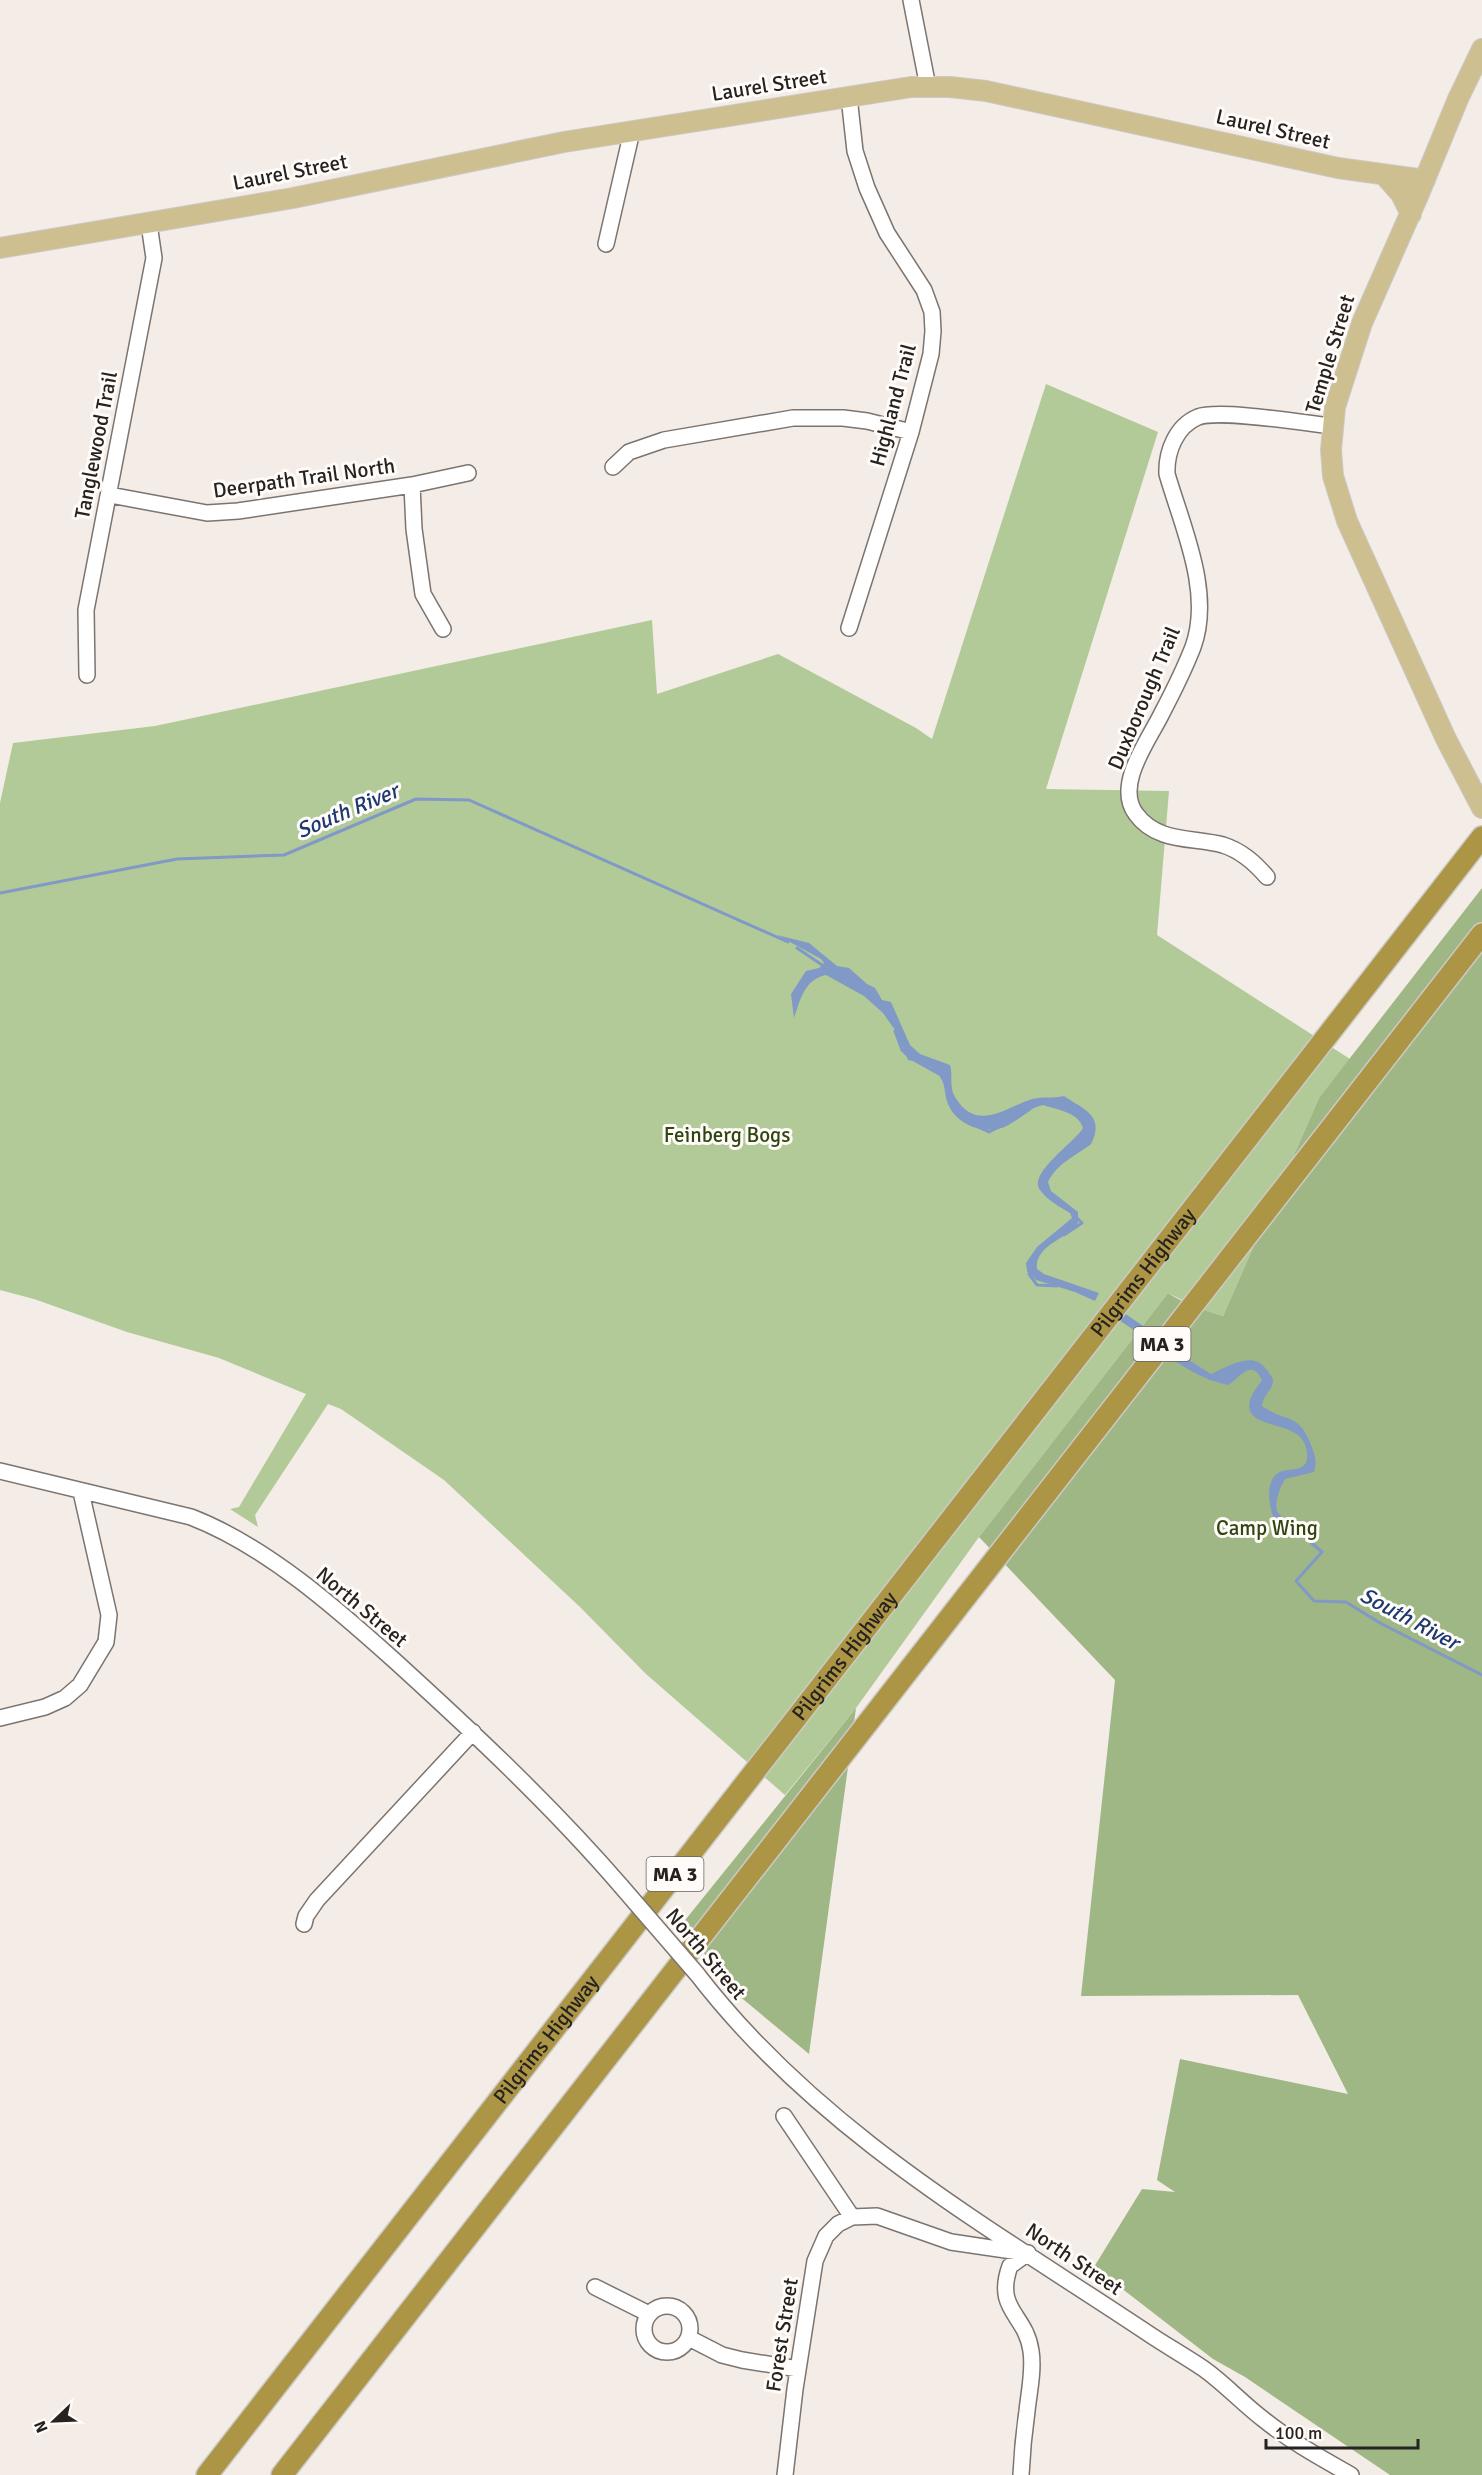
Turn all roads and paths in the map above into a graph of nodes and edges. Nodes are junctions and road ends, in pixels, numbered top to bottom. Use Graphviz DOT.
graph roads {
  1 [pos="911,0"];
  2 [pos="1482,50"];
  3 [pos="928,87"];
  4 [pos="849,96"];
  5 [pos="632,131"];
  6 [pos="1385,176"];
  7 [pos="1425,180"];
  8 [pos="1411,214"];
  9 [pos="149,224"];
  10 [pos="606,244"];
  11 [pos="0,248"];
  12 [pos="1332,426"];
  13 [pos="911,432"];
  14 [pos="613,466"];
  15 [pos="468,473"];
  16 [pos="412,484"];
  17 [pos="110,495"];
  18 [pos="849,628"];
  19 [pos="443,629"];
  20 [pos="87,675"];
  21 [pos="1482,807"];
  22 [pos="1482,837"];
  23 [pos="1267,877"];
  24 [pos="1482,934"];
  25 [pos="0,1472"];
  26 [pos="81,1492"];
  27 [pos="0,1718"];
  28 [pos="473,1732"];
  29 [pos="304,1924"];
  30 [pos="784,2116"];
  31 [pos="852,2217"];
  32 [pos="1028,2253"];
  33 [pos="595,2288"];
  34 [pos="649,2314"];
  35 [pos="689,2338"];
  36 [pos="798,2369"];
  37 [pos="207,2475"];
  38 [pos="282,2475"];
  39 [pos="784,2475"];
  40 [pos="1022,2475"];
  41 [pos="1351,2475"];
  1 -- 3 [label="street"];
  2 -- 7 [label="main road, Temple Street"];
  3 -- 4 [label="main road, Laurel Street"];
  3 -- 6 [label="main road, Laurel Street"];
  4 -- 5 [label="main road, Laurel Street"];
  4 -- 13 [label="street, Highland Trail"];
  5 -- 9 [label="main road, Laurel Street"];
  5 -- 10 [label="street"];
  6 -- 7 [label="main road, Laurel Street"];
  6 -- 8 [label="main road"];
  7 -- 8 [label="main road, Temple Street"];
  8 -- 12 [label="main road, Temple Street"];
  9 -- 11 [label="main road, Laurel Street"];
  9 -- 17 [label="street, Tanglewood Trail"];
  12 -- 21 [label="main road, Temple Street"];
  12 -- 23 [label="street, Duxborough Trail"];
  13 -- 14 [label="street"];
  13 -- 18 [label="street, Highland Trail"];
  15 -- 16 [label="street, Deerpath Trail North"];
  16 -- 17 [label="street, Deerpath Trail North"];
  16 -- 19 [label="street"];
  17 -- 20 [label="street, Tanglewood Trail"];
  22 -- 37 [label="highway, Pilgrims Highway / MA 3"];
  24 -- 38 [label="highway, MA 3"];
  25 -- 26 [label="street, North Street"];
  26 -- 27 [label="street"];
  26 -- 28 [label="street, North Street"];
  28 -- 29 [label="street"];
  28 -- 32 [label="street, North Street, bridge"];
  30 -- 31 [label="street"];
  31 -- 32 [label="street"];
  31 -- 36 [label="street, Forest Street"];
  32 -- 40 [label="street"];
  32 -- 41 [label="street, North Street"];
  33 -- 34 [label="street"];
  34 -- 35 [label="street"];
  34 -- 35 [label="street"];
  35 -- 36 [label="street"];
  36 -- 39 [label="street, Forest Street"];
}
